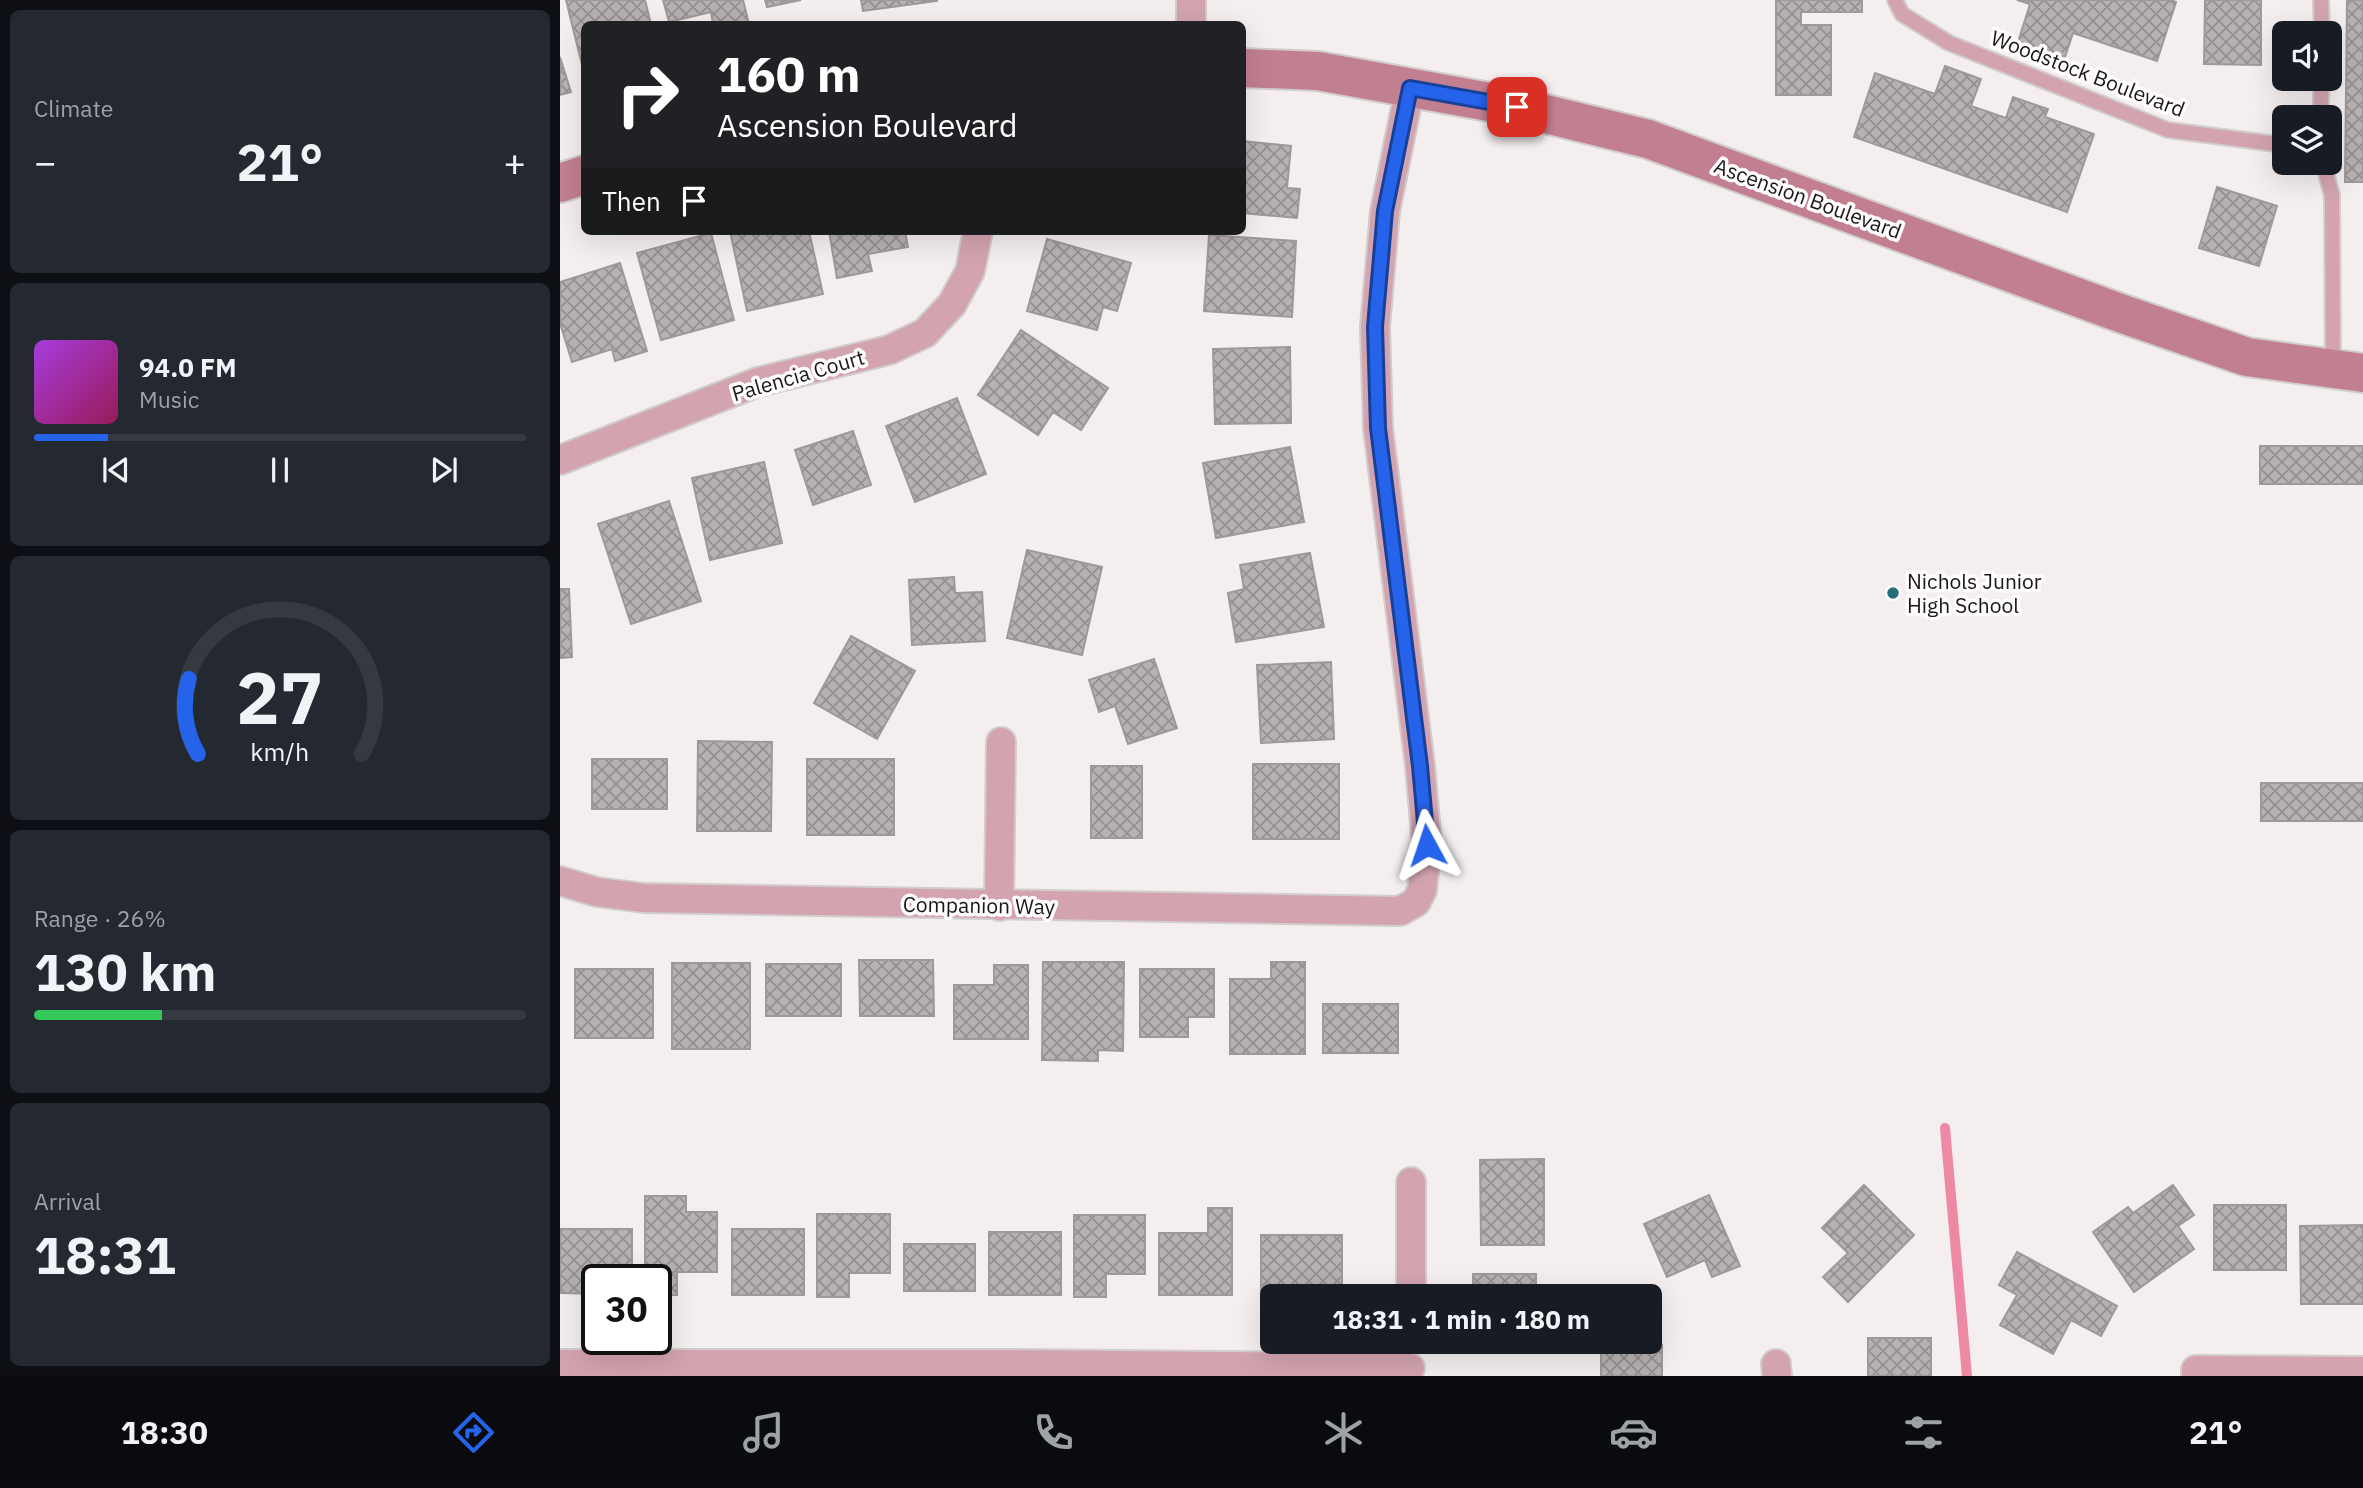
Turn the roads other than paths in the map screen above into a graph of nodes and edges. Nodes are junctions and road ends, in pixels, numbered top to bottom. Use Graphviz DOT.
graph roads {
  1 [pos="1191,0"];
  2 [pos="1895,0"];
  3 [pos="2321,0"];
  4 [pos="1191,21"];
  5 [pos="2322,21"];
  6 [pos="1246,68"];
  7 [pos="1410,88"];
  8 [pos="2272,143"];
  9 [pos="2326,175"];
  10 [pos="581,176"];
  11 [pos="560,183"];
  12 [pos="977,235"];
  13 [pos="2348,371"];
  14 [pos="560,460"];
  15 [pos="1001,742"];
  16 [pos="560,881"];
  17 [pos="999,906"];
  18 [pos="1412,1182"];
  19 [pos="1410,1284"];
  20 [pos="1410,1362"];
  21 [pos="560,1364"];
  22 [pos="1013,1370"];
  23 [pos="2363,1371"];
  24 [pos="2196,1373"];
  1 -- 4 [label="street"];
  2 -- 8 [label="lane, Woodstock Boulevard"];
  3 -- 5 [label="lane"];
  6 -- 7 [label="street, Ascension Boulevard"];
  7 -- 13 [label="street, Ascension Boulevard"];
  7 -- 17 [label="street, Companion Way"];
  9 -- 13 [label="lane"];
  10 -- 11 [label="street"];
  12 -- 14 [label="street, Palencia Court"];
  15 -- 17 [label="street"];
  16 -- 17 [label="street, Companion Way"];
  18 -- 19 [label="street"];
  20 -- 22 [label="street"];
  21 -- 22 [label="street"];
  23 -- 24 [label="street"];
}
